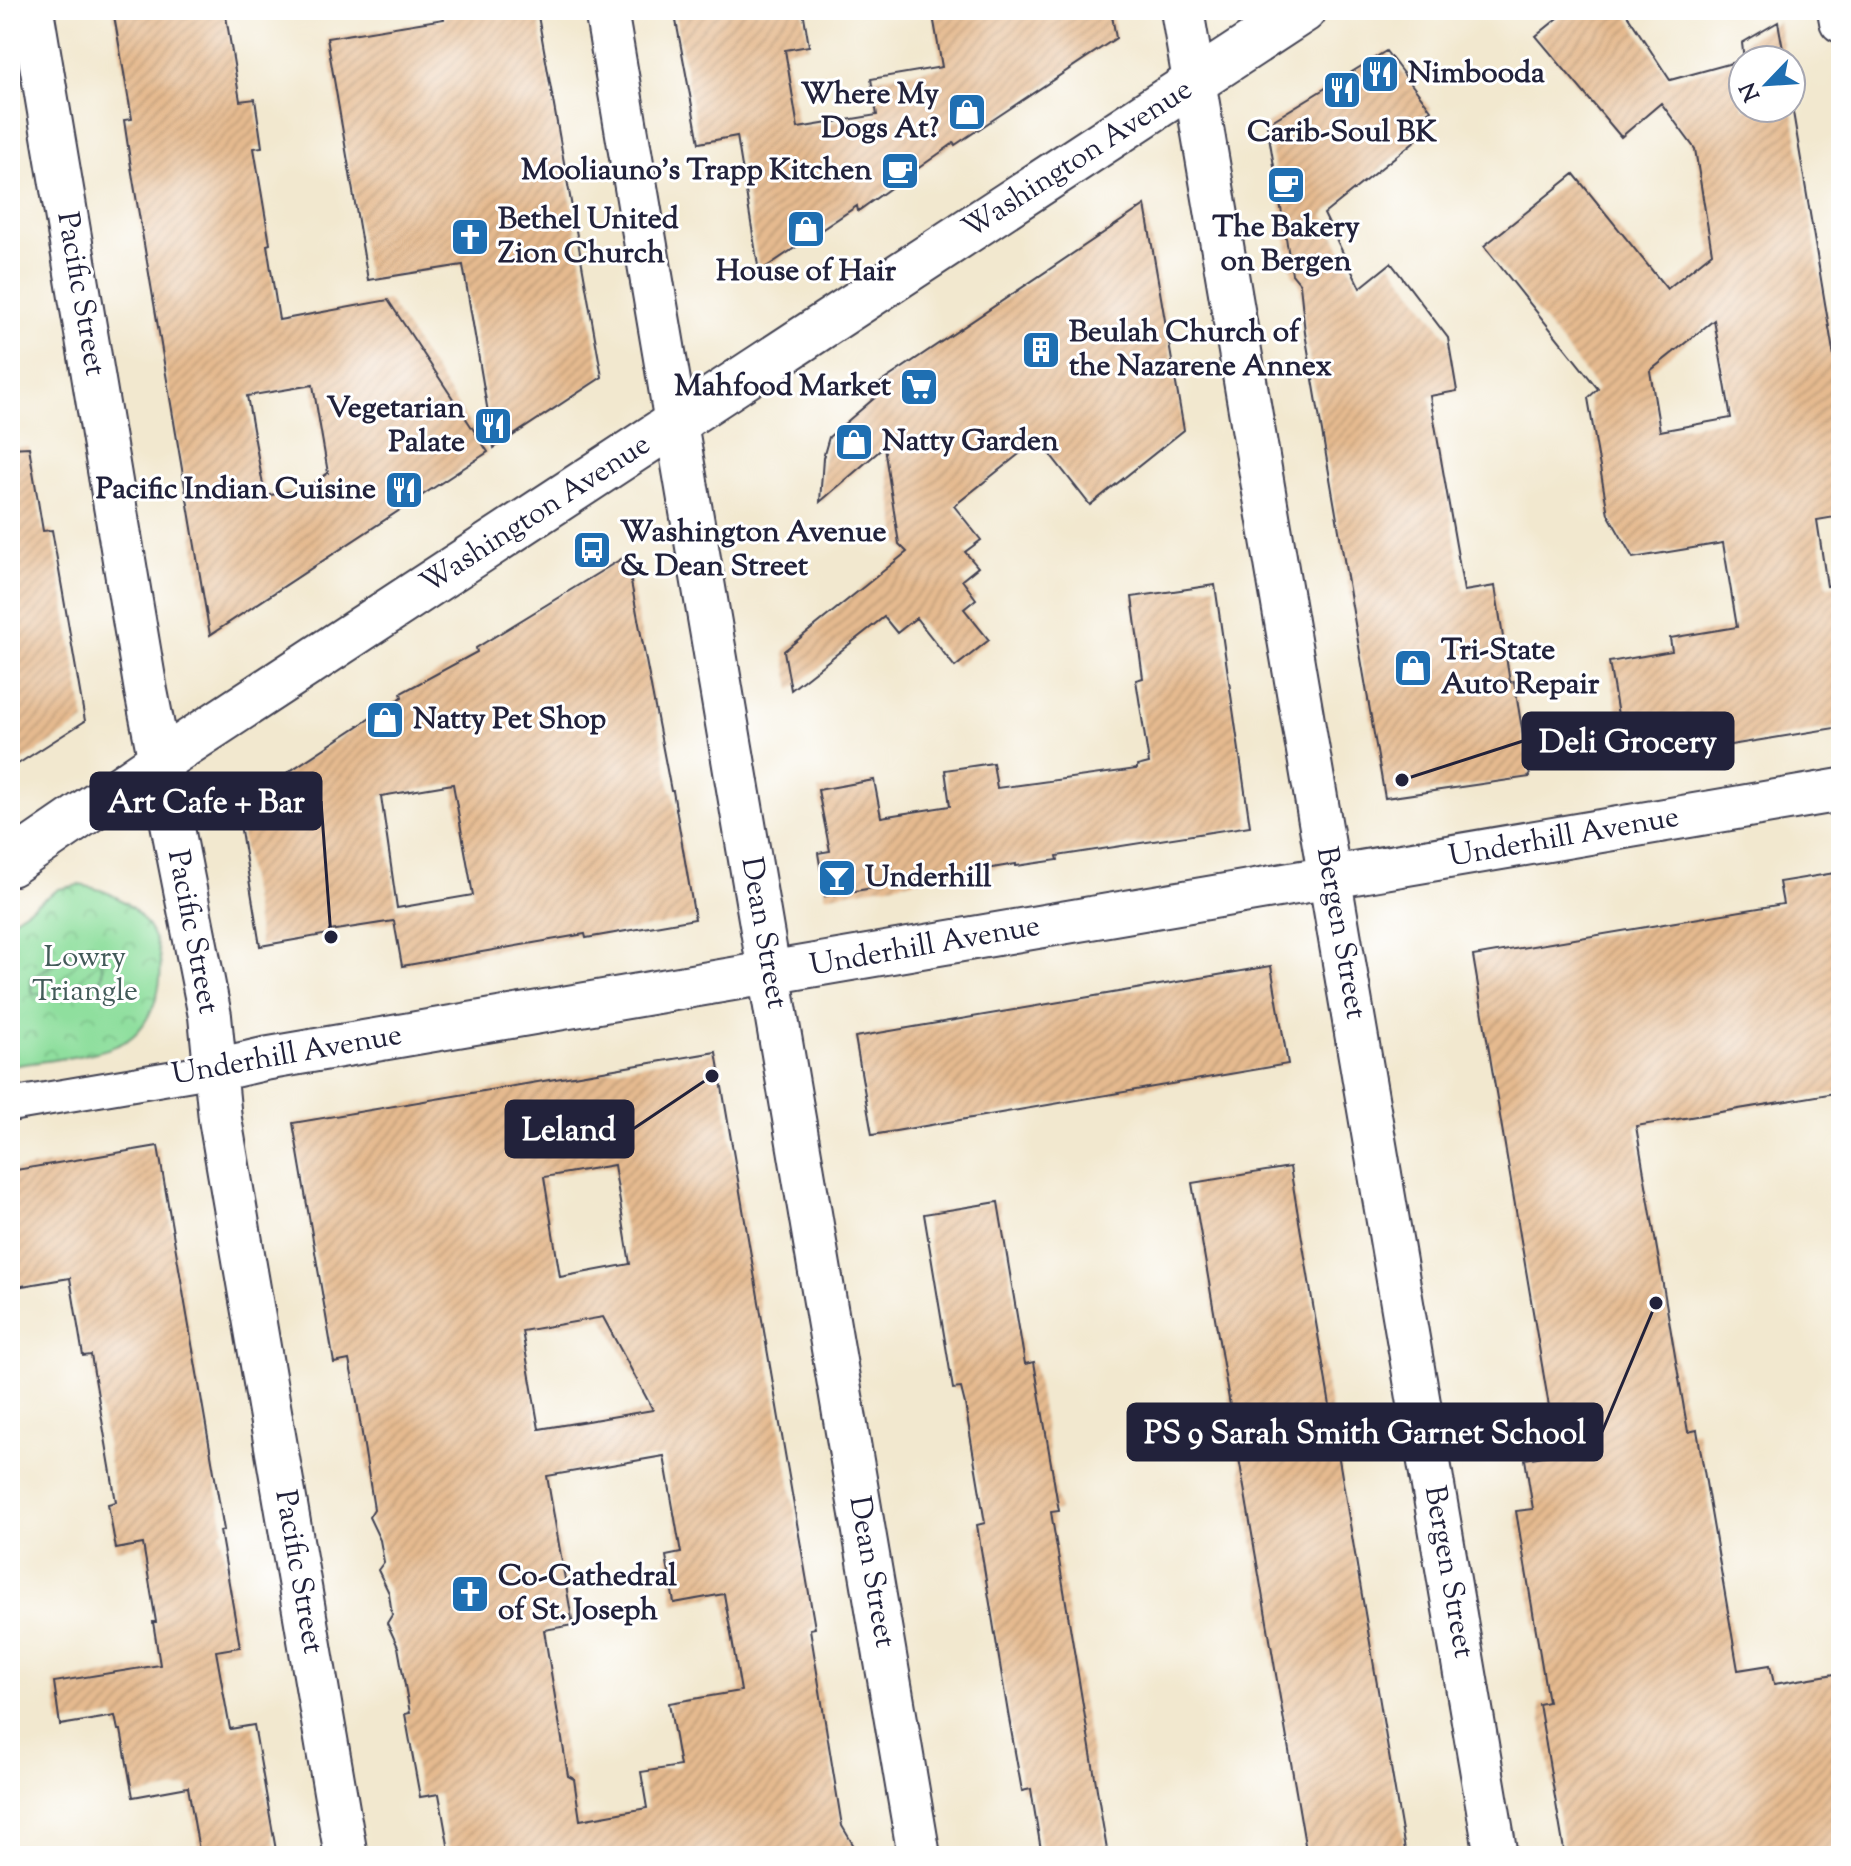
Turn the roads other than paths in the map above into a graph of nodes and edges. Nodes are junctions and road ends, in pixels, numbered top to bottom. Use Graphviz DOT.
graph roads {
  1 [pos="32,10"];
  2 [pos="606,10"];
  3 [pos="1182,10"];
  4 [pos="1304,10"];
  5 [pos="1839,10"];
  6 [pos="1841,21"];
  7 [pos="1195,84"];
  8 [pos="675,423"];
  9 [pos="160,761"];
  10 [pos="1841,790"];
  11 [pos="10,864"];
  12 [pos="1330,878"];
  13 [pos="769,973"];
  14 [pos="216,1070"];
  15 [pos="10,1105"];
  16 [pos="346,1856"];
  17 [pos="919,1856"];
  18 [pos="1496,1856"];
  1 -- 9 [label="street, Pacific Street"];
  2 -- 8 [label="street, Dean Street"];
  3 -- 7 [label="street, Bergen Street"];
  4 -- 7 [label="main road, Washington Avenue"];
  5 -- 6 [label="street"];
  7 -- 8 [label="main road, Washington Avenue"];
  7 -- 12 [label="street, Bergen Street"];
  8 -- 9 [label="main road, Washington Avenue"];
  8 -- 13 [label="street, Dean Street"];
  9 -- 11 [label="main road, Washington Avenue"];
  9 -- 14 [label="street, Pacific Street"];
  10 -- 12 [label="street, Underhill Avenue"];
  12 -- 13 [label="street, Underhill Avenue"];
  12 -- 18 [label="street, Bergen Street"];
  13 -- 14 [label="street, Underhill Avenue"];
  13 -- 17 [label="street, Dean Street"];
  14 -- 15 [label="street, Underhill Avenue"];
  14 -- 16 [label="street, Pacific Street"];
}
